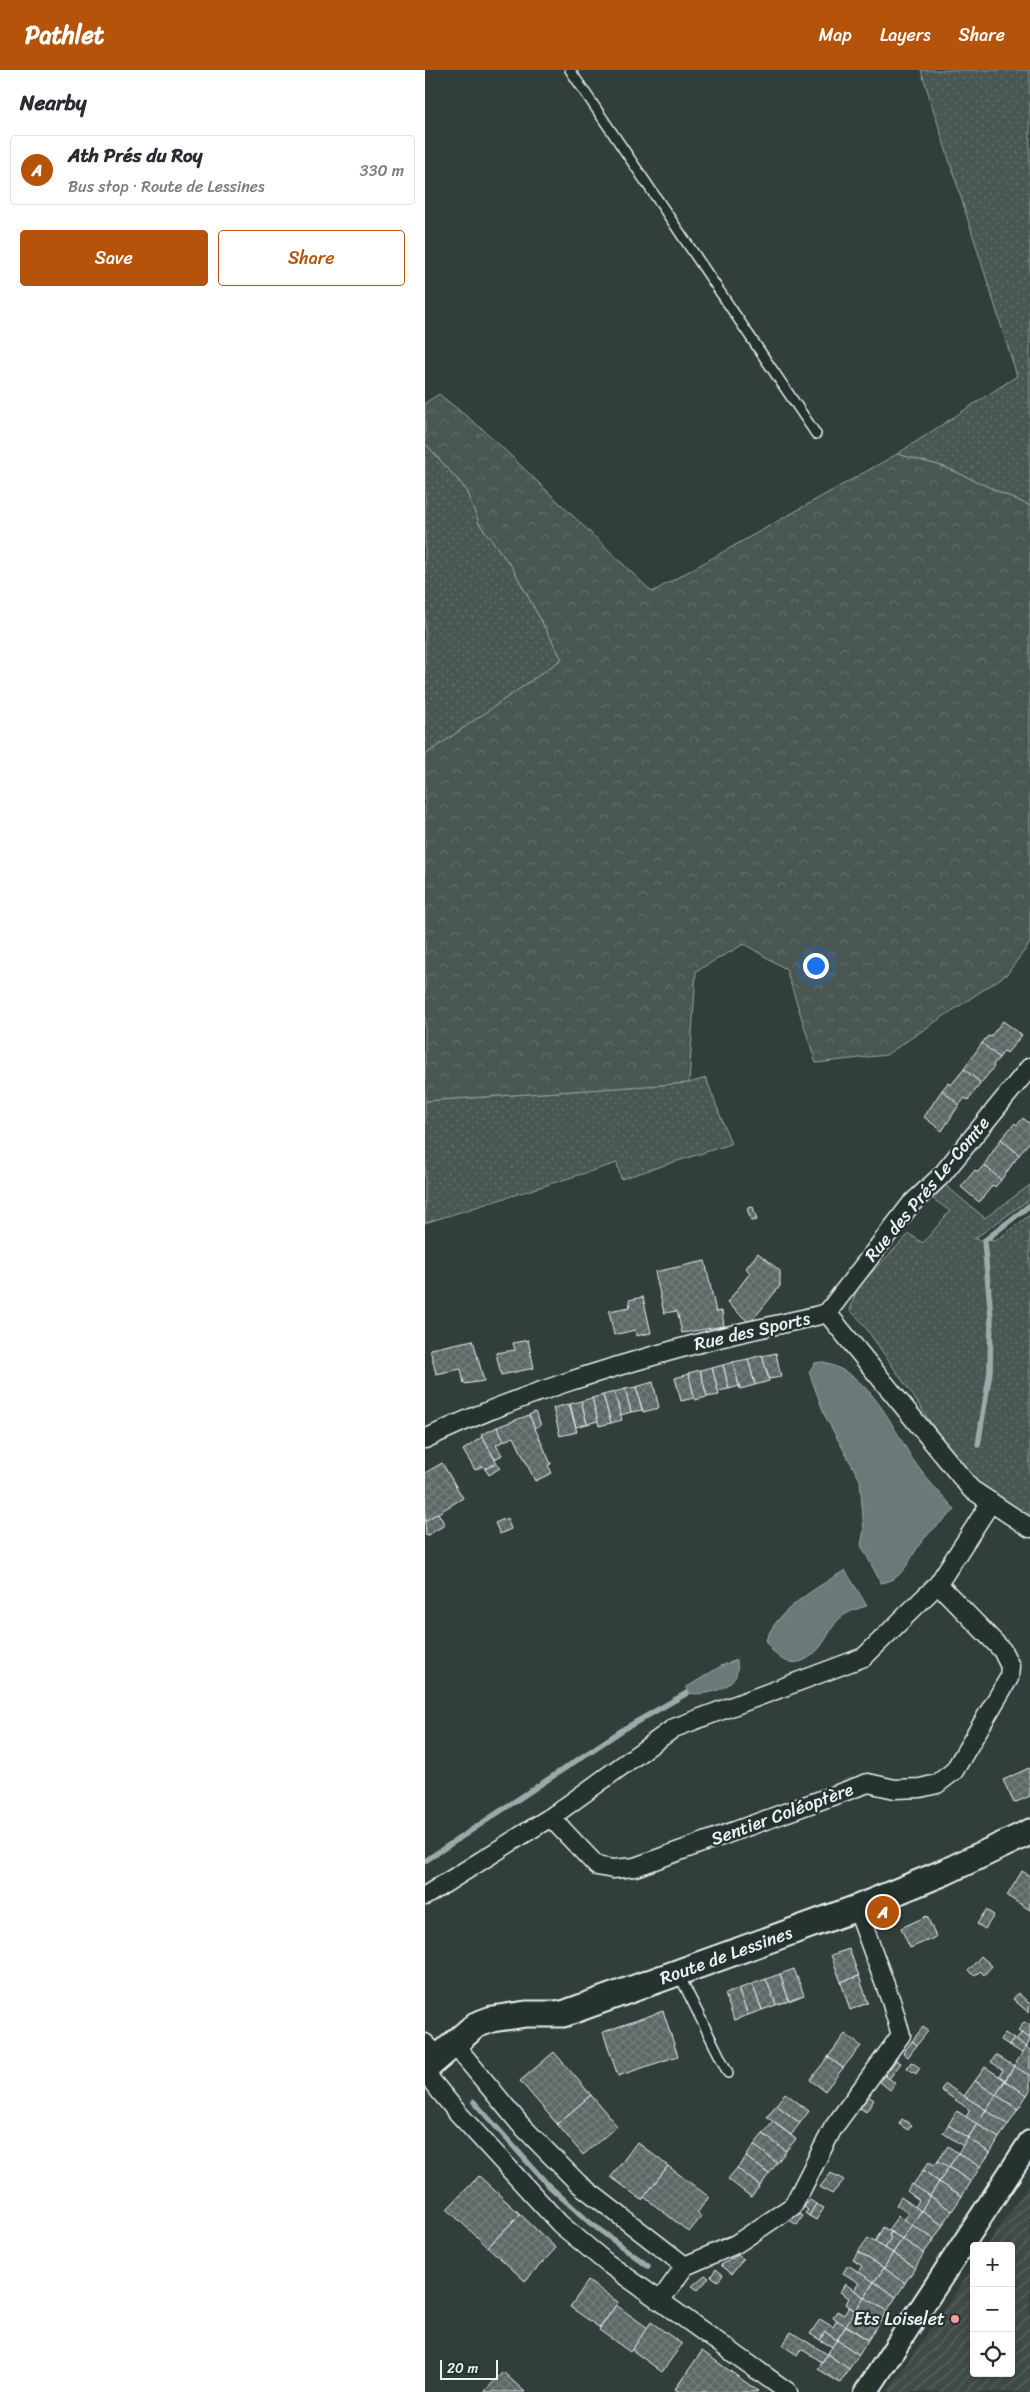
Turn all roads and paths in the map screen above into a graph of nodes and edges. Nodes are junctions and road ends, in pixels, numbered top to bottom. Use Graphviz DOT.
graph roads {
  1 [pos="570,70"];
  2 [pos="816,434"];
  3 [pos="1030,1067"];
  4 [pos="827,1313"];
  5 [pos="425,1439"];
  6 [pos="991,1502"];
  7 [pos="1030,1528"];
  8 [pos="938,1584"];
  9 [pos="554,1815"];
  10 [pos="1030,1832"];
  11 [pos="428,1894"];
  12 [pos="857,1908"];
  13 [pos="678,1973"];
  14 [pos="434,2057"];
  15 [pos="728,2073"];
  16 [pos="1030,2142"];
  17 [pos="685,2266"];
  18 [pos="667,2306"];
  19 [pos="788,2392"];
  20 [pos="866,2392"];
  1 -- 2 [label="lane"];
  3 -- 4 [label="street, Rue des Prés Le-Comte"];
  4 -- 5 [label="street, Rue des Sports"];
  4 -- 6 [label="street, Rue des Sports"];
  6 -- 7 [label="street, Rue des Sports"];
  6 -- 8 [label="street"];
  8 -- 9 [label="street"];
  8 -- 9 [label="street, Sentier Coléoptère"];
  9 -- 11 [label="street"];
  10 -- 12 [label="main road, Route de Lessines"];
  12 -- 13 [label="main road, Route de Lessines"];
  12 -- 17 [label="street"];
  13 -- 14 [label="main road, Route de Lessines"];
  13 -- 15 [label="lane"];
  14 -- 17 [label="street"];
  14 -- 18 [label="street"];
  16 -- 20 [label="street"];
  17 -- 18 [label="street"];
  18 -- 19 [label="street"];
}
